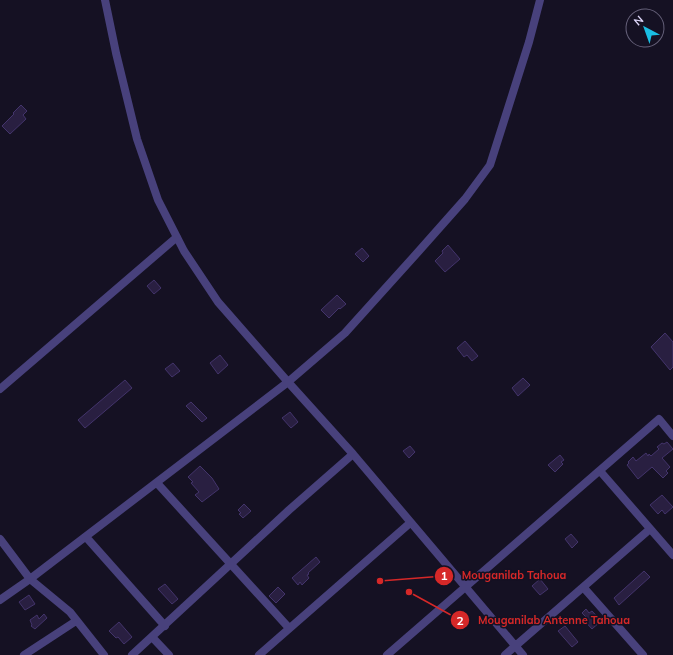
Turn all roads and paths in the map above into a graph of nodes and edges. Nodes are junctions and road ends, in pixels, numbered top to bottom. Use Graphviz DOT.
graph roads {
  1 [pos="106,0"];
  2 [pos="540,0"];
  3 [pos="177,237"];
  4 [pos="288,382"];
  5 [pos="0,389"];
  6 [pos="673,436"];
  7 [pos="353,454"];
  8 [pos="600,471"];
  9 [pos="157,483"];
  10 [pos="410,523"];
  11 [pos="650,529"];
  12 [pos="86,537"];
  13 [pos="0,539"];
  14 [pos="673,555"];
  15 [pos="231,564"];
  16 [pos="30,579"];
  17 [pos="465,588"];
  18 [pos="584,588"];
  19 [pos="0,600"];
  20 [pos="76,621"];
  21 [pos="165,626"];
  22 [pos="289,628"];
  23 [pos="152,637"];
  24 [pos="515,646"];
  25 [pos="24,655"];
  26 [pos="104,655"];
  27 [pos="132,655"];
  28 [pos="169,655"];
  29 [pos="259,655"];
  30 [pos="387,655"];
  31 [pos="505,655"];
  32 [pos="523,655"];
  33 [pos="643,655"];
  1 -- 3 [label="street"];
  2 -- 4 [label="street"];
  3 -- 4 [label="street"];
  3 -- 5 [label="street"];
  4 -- 7 [label="street"];
  4 -- 9 [label="street"];
  6 -- 8 [label="street"];
  7 -- 10 [label="street"];
  7 -- 15 [label="street"];
  8 -- 11 [label="street"];
  8 -- 17 [label="street"];
  9 -- 12 [label="street"];
  9 -- 15 [label="street"];
  10 -- 17 [label="street"];
  10 -- 22 [label="street"];
  11 -- 14 [label="street"];
  11 -- 18 [label="street"];
  12 -- 16 [label="street"];
  12 -- 21 [label="street"];
  13 -- 16 [label="street"];
  15 -- 21 [label="street"];
  15 -- 22 [label="street"];
  16 -- 19 [label="street"];
  16 -- 20 [label="street"];
  17 -- 24 [label="street"];
  17 -- 30 [label="street"];
  18 -- 24 [label="street"];
  18 -- 33 [label="street"];
  20 -- 25 [label="street"];
  20 -- 26 [label="street"];
  21 -- 23 [label="street"];
  22 -- 29 [label="street"];
  23 -- 27 [label="street"];
  23 -- 28 [label="street"];
  24 -- 31 [label="street"];
  24 -- 32 [label="street"];
}
